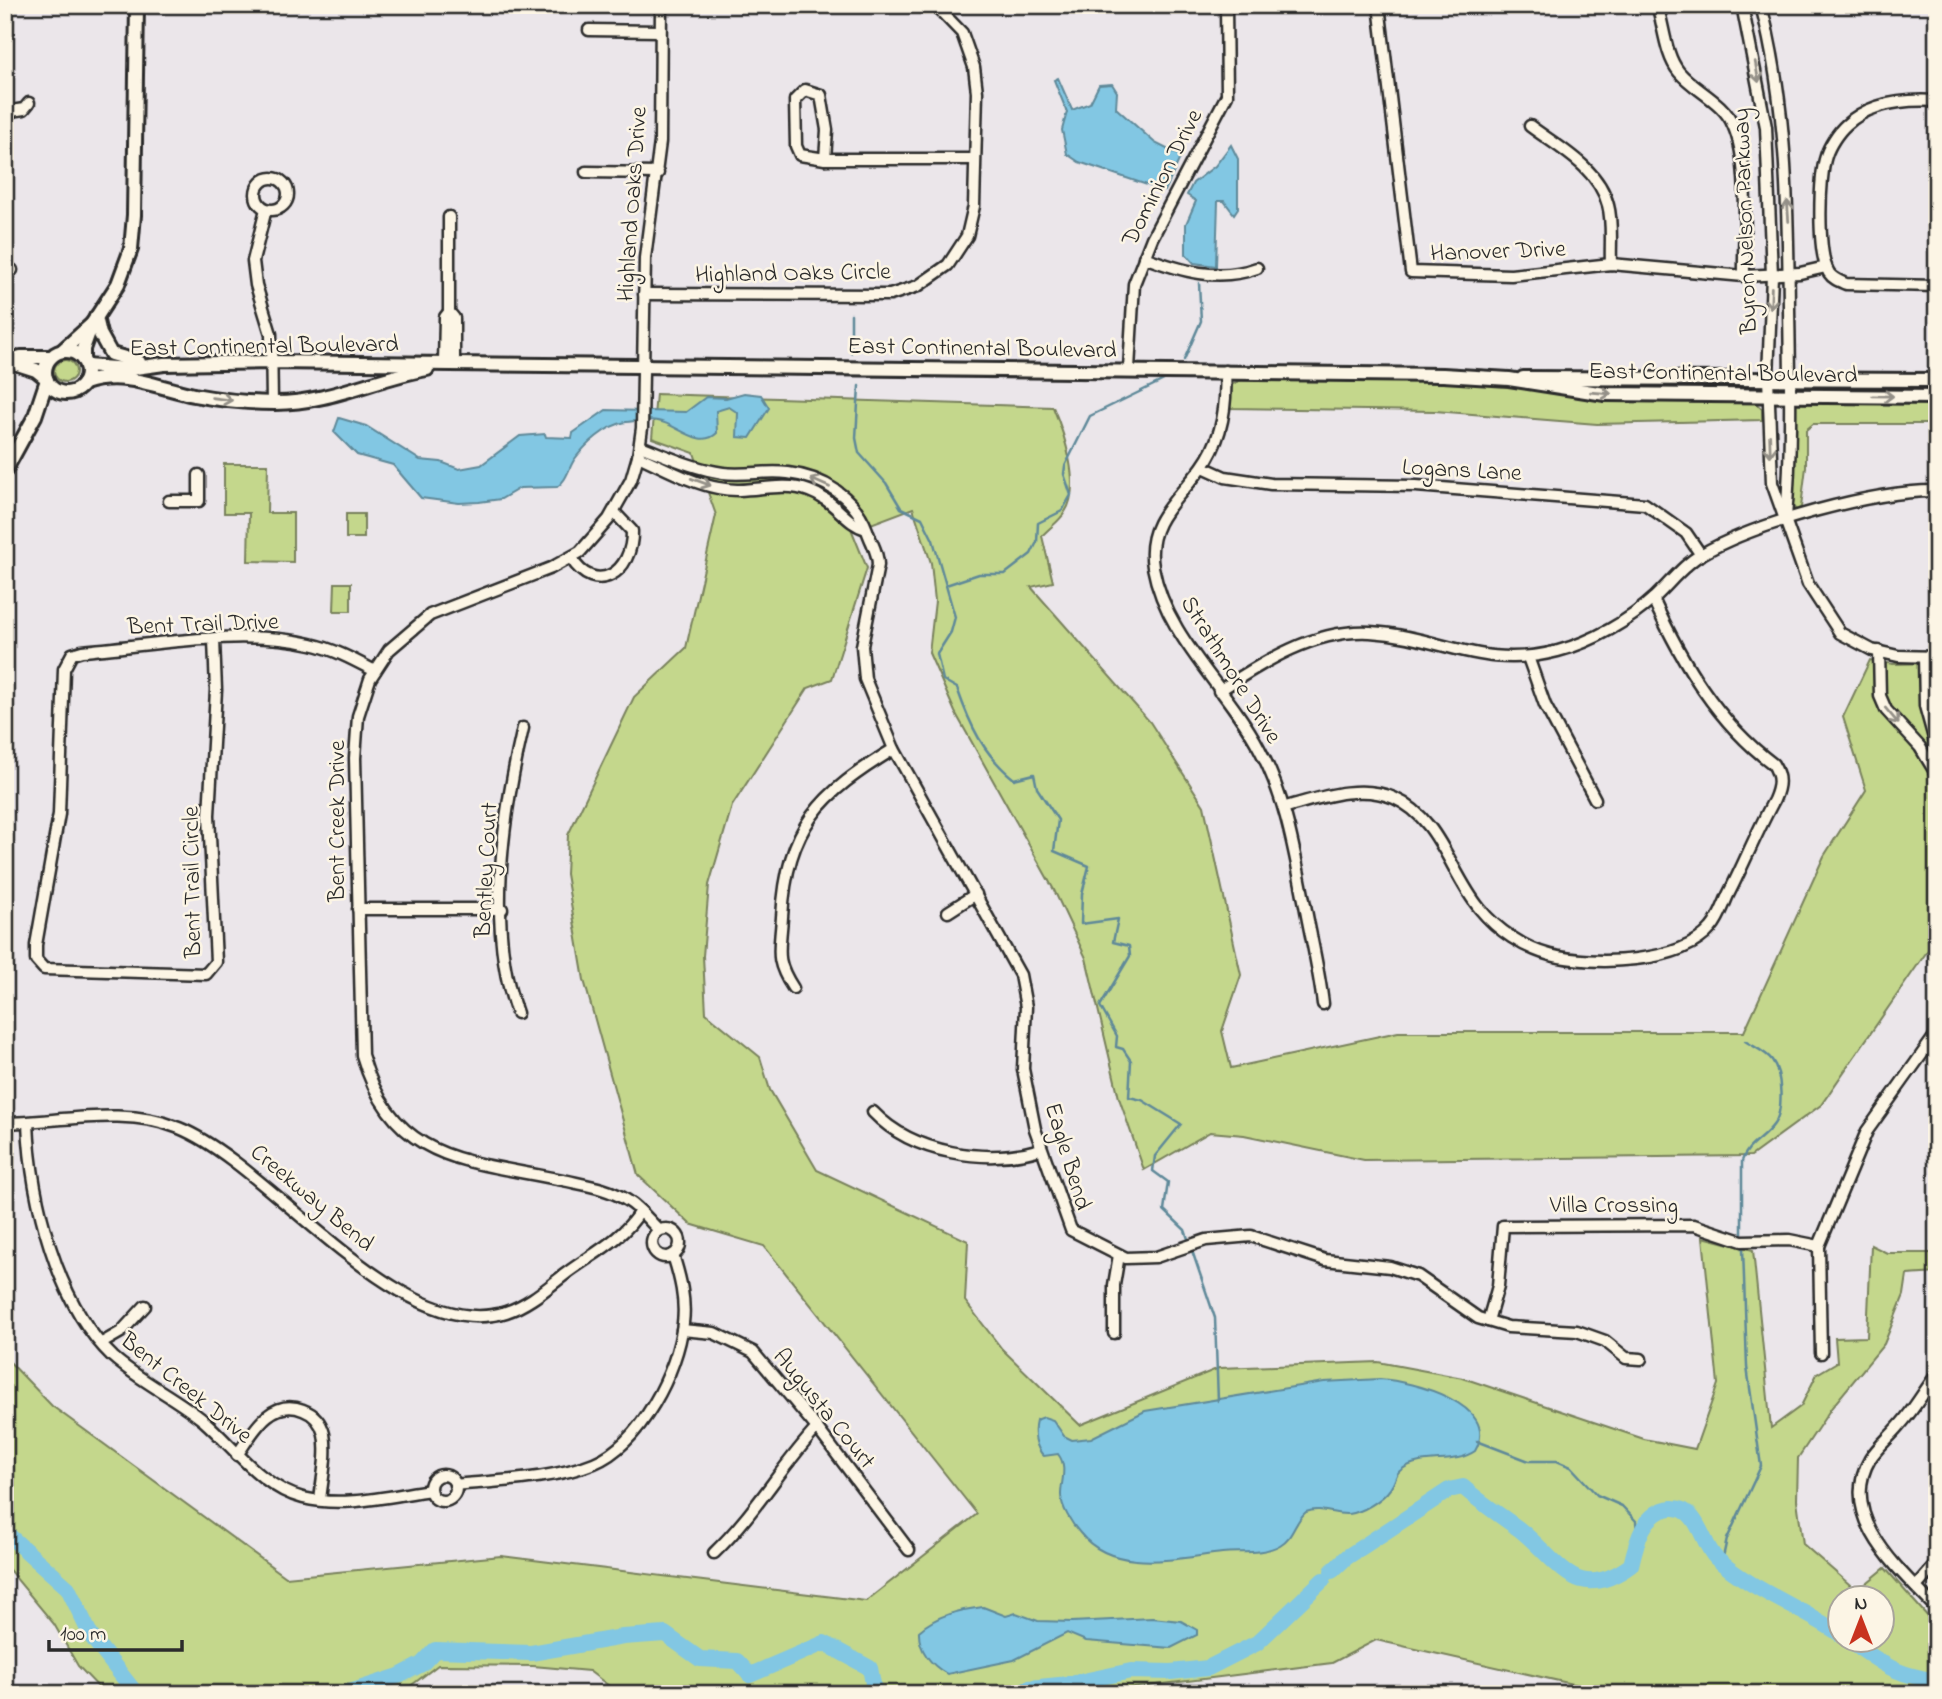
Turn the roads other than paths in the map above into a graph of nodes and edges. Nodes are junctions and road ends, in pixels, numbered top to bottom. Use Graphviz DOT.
graph roads {
  1 [pos="136,5"];
  2 [pos="661,5"];
  3 [pos="935,5"];
  4 [pos="1226,5"];
  5 [pos="1379,5"];
  6 [pos="1657,5"];
  7 [pos="1742,5"];
  8 [pos="1761,5"];
  9 [pos="589,30"];
  10 [pos="660,31"];
  11 [pos="1937,101"];
  12 [pos="29,103"];
  13 [pos="5,112"];
  14 [pos="1530,126"];
  15 [pos="825,159"];
  16 [pos="974,159"];
  17 [pos="586,172"];
  18 [pos="658,173"];
  19 [pos="266,209"];
  20 [pos="449,217"];
  21 [pos="1144,257"];
  22 [pos="1611,264"];
  23 [pos="1826,267"];
  24 [pos="1257,268"];
  25 [pos="1788,274"];
  26 [pos="1772,275"];
  27 [pos="1744,276"];
  28 [pos="1937,286"];
  29 [pos="644,294"];
  30 [pos="94,320"];
  31 [pos="57,354"];
  32 [pos="8,360"];
  33 [pos="271,362"];
  34 [pos="85,363"];
  35 [pos="449,363"];
  36 [pos="163,364"];
  37 [pos="642,364"];
  38 [pos="1129,369"];
  39 [pos="1225,372"];
  40 [pos="1769,377"];
  41 [pos="1790,377"];
  42 [pos="46,379"];
  43 [pos="1509,379"];
  44 [pos="1937,380"];
  45 [pos="84,383"];
  46 [pos="66,393"];
  47 [pos="1769,395"];
  48 [pos="1790,395"];
  49 [pos="1937,397"];
  50 [pos="272,403"];
  51 [pos="35,416"];
  52 [pos="639,451"];
  53 [pos="1203,467"];
  54 [pos="5,471"];
  55 [pos="199,475"];
  56 [pos="1937,491"];
  57 [pos="169,501"];
  58 [pos="614,512"];
  59 [pos="1785,520"];
  60 [pos="866,529"];
  61 [pos="1701,555"];
  62 [pos="570,558"];
  63 [pos="1653,599"];
  64 [pos="214,640"];
  65 [pos="1878,651"];
  66 [pos="70,656"];
  67 [pos="1528,657"];
  68 [pos="1924,657"];
  69 [pos="1937,657"];
  70 [pos="375,671"];
  71 [pos="1219,691"];
  72 [pos="523,728"];
  73 [pos="894,749"];
  74 [pos="1937,749"];
  75 [pos="1937,775"];
  76 [pos="1595,799"];
  77 [pos="1286,807"];
  78 [pos="976,894"];
  79 [pos="358,909"];
  80 [pos="502,909"];
  81 [pos="948,912"];
  82 [pos="793,988"];
  83 [pos="1323,1004"];
  84 [pos="517,1013"];
  85 [pos="1937,1033"];
  86 [pos="873,1112"];
  87 [pos="29,1123"];
  88 [pos="5,1124"];
  89 [pos="1041,1149"];
  90 [pos="640,1211"];
  91 [pos="659,1230"];
  92 [pos="1819,1246"];
  93 [pos="673,1255"];
  94 [pos="1119,1255"];
  95 [pos="145,1306"];
  96 [pos="1488,1321"];
  97 [pos="682,1330"];
  98 [pos="1114,1333"];
  99 [pos="102,1343"];
  100 [pos="1821,1353"];
  101 [pos="1641,1359"];
  102 [pos="1937,1374"];
  103 [pos="817,1429"];
  104 [pos="237,1455"];
  105 [pos="456,1485"];
  106 [pos="430,1490"];
  107 [pos="320,1500"];
  108 [pos="909,1550"];
  109 [pos="715,1553"];
  110 [pos="1937,1563"];
  111 [pos="1916,1587"];
  112 [pos="1937,1609"];
  1 -- 30 [label="main road"];
  2 -- 10 [label="street, Highland Oaks Drive"];
  3 -- 16 [label="street, Highland Oaks Circle"];
  4 -- 21 [label="street, Dominion Drive"];
  5 -- 22 [label="street, Hanover Drive"];
  6 -- 27 [label="street"];
  7 -- 26 [label="street, Byron Nelson Parkway, one-way"];
  25 -- 8 [label="street, Byron Nelson Parkway, one-way"];
  9 -- 10 [label="street"];
  10 -- 18 [label="street, Highland Oaks Drive"];
  11 -- 23 [label="street"];
  12 -- 13 [label="street"];
  14 -- 22 [label="street"];
  15 -- 15 [label="street"];
  15 -- 16 [label="street"];
  16 -- 29 [label="street, Highland Oaks Circle"];
  17 -- 18 [label="street"];
  18 -- 29 [label="street, Highland Oaks Drive"];
  19 -- 33 [label="street"];
  20 -- 35 [label="street"];
  21 -- 24 [label="street"];
  21 -- 38 [label="street, Dominion Drive"];
  22 -- 27 [label="street, Hanover Drive"];
  23 -- 25 [label="street, Hanover Drive"];
  23 -- 28 [label="street"];
  25 -- 26 [label="street, Hanover Drive"];
  25 -- 41 [label="street, Byron Nelson Parkway"];
  26 -- 27 [label="street, Hanover Drive"];
  26 -- 40 [label="street, Byron Nelson Parkway, one-way"];
  29 -- 37 [label="street, Highland Oaks Drive"];
  30 -- 31 [label="main road"];
  30 -- 34 [label="main road"];
  30 -- 36 [label="main road"];
  31 -- 32 [label="main road"];
  31 -- 34 [label="main road"];
  31 -- 42 [label="main road"];
  32 -- 42 [label="main road"];
  33 -- 35 [label="main road, East Continental Boulevard"];
  33 -- 36 [label="main road, East Continental Boulevard"];
  33 -- 50 [label="street"];
  34 -- 36 [label="main road, East Continental Boulevard"];
  34 -- 45 [label="main road"];
  35 -- 37 [label="main road, East Continental Boulevard"];
  35 -- 50 [label="main road"];
  37 -- 38 [label="main road, East Continental Boulevard"];
  37 -- 52 [label="street, Bent Creek Drive"];
  38 -- 39 [label="main road, East Continental Boulevard"];
  39 -- 43 [label="main road, East Continental Boulevard"];
  39 -- 53 [label="street, Strathmore Drive"];
  40 -- 41 [label="main road, East Continental Boulevard"];
  40 -- 43 [label="main road, East Continental Boulevard"];
  40 -- 47 [label="street, Byron Nelson Parkway"];
  41 -- 44 [label="main road, East Continental Boulevard"];
  41 -- 48 [label="street, Byron Nelson Parkway"];
  42 -- 46 [label="main road"];
  42 -- 51 [label="main road"];
  43 -- 47 [label="main road, East Continental Boulevard, one-way"];
  45 -- 46 [label="main road"];
  45 -- 50 [label="main road, one-way"];
  46 -- 51 [label="main road"];
  47 -- 48 [label="main road, East Continental Boulevard"];
  47 -- 59 [label="street, Byron Nelson Parkway, one-way"];
  48 -- 49 [label="main road, East Continental Boulevard, one-way"];
  48 -- 59 [label="street, Byron Nelson Parkway"];
  51 -- 54 [label="main road"];
  52 -- 58 [label="street, Bent Creek Drive"];
  52 -- 60 [label="street, one-way"];
  60 -- 52 [label="street, Eagle Bend, one-way"];
  53 -- 61 [label="street, Logans Lane"];
  53 -- 71 [label="street, Strathmore Drive"];
  55 -- 57 [label="street"];
  56 -- 59 [label="street"];
  58 -- 62 [label="street, Bent Creek Drive"];
  58 -- 62 [label="street"];
  59 -- 61 [label="street"];
  59 -- 65 [label="street, Byron Nelson Parkway"];
  60 -- 73 [label="street, Eagle Bend"];
  61 -- 63 [label="street"];
  62 -- 70 [label="street, Bent Creek Drive"];
  63 -- 67 [label="street"];
  63 -- 77 [label="street"];
  64 -- 66 [label="street, Bent Trail Drive"];
  64 -- 66 [label="street, Bent Trail Circle"];
  64 -- 70 [label="street, Bent Trail Drive"];
  65 -- 68 [label="street, Byron Nelson Parkway"];
  65 -- 75 [label="street, one-way"];
  67 -- 71 [label="street"];
  67 -- 76 [label="street"];
  68 -- 69 [label="street, Byron Nelson Parkway"];
  68 -- 74 [label="street"];
  70 -- 79 [label="street, Bent Creek Drive"];
  71 -- 77 [label="street, Strathmore Drive"];
  72 -- 80 [label="street, Bentley Court"];
  73 -- 78 [label="street, Eagle Bend"];
  73 -- 82 [label="street"];
  77 -- 83 [label="street, Strathmore Drive"];
  78 -- 81 [label="street"];
  78 -- 89 [label="street, Eagle Bend"];
  79 -- 80 [label="street"];
  79 -- 90 [label="street, Bent Creek Drive"];
  80 -- 84 [label="street, Bentley Court"];
  85 -- 92 [label="street"];
  86 -- 89 [label="street"];
  87 -- 88 [label="street, Creekway Bend"];
  87 -- 90 [label="street, Creekway Bend"];
  87 -- 99 [label="street, Bent Creek Drive"];
  89 -- 94 [label="street, Eagle Bend"];
  90 -- 91 [label="street, Bent Creek Drive"];
  91 -- 93 [label="street"];
  91 -- 93 [label="street"];
  92 -- 96 [label="street, Villa Crossing"];
  92 -- 100 [label="street"];
  93 -- 97 [label="street"];
  94 -- 96 [label="street, Eagle Bend"];
  94 -- 98 [label="street"];
  95 -- 99 [label="street"];
  96 -- 101 [label="street, Eagle Bend"];
  97 -- 103 [label="street, Augusta Court"];
  97 -- 105 [label="street"];
  99 -- 104 [label="street, Bent Creek Drive"];
  102 -- 111 [label="street"];
  103 -- 108 [label="street, Augusta Court"];
  103 -- 109 [label="street"];
  104 -- 107 [label="street, Bent Creek Drive"];
  104 -- 107 [label="street"];
  105 -- 106 [label="street"];
  105 -- 106 [label="street"];
  106 -- 107 [label="street, Bent Creek Drive"];
  110 -- 111 [label="street"];
  111 -- 112 [label="street"];
}
